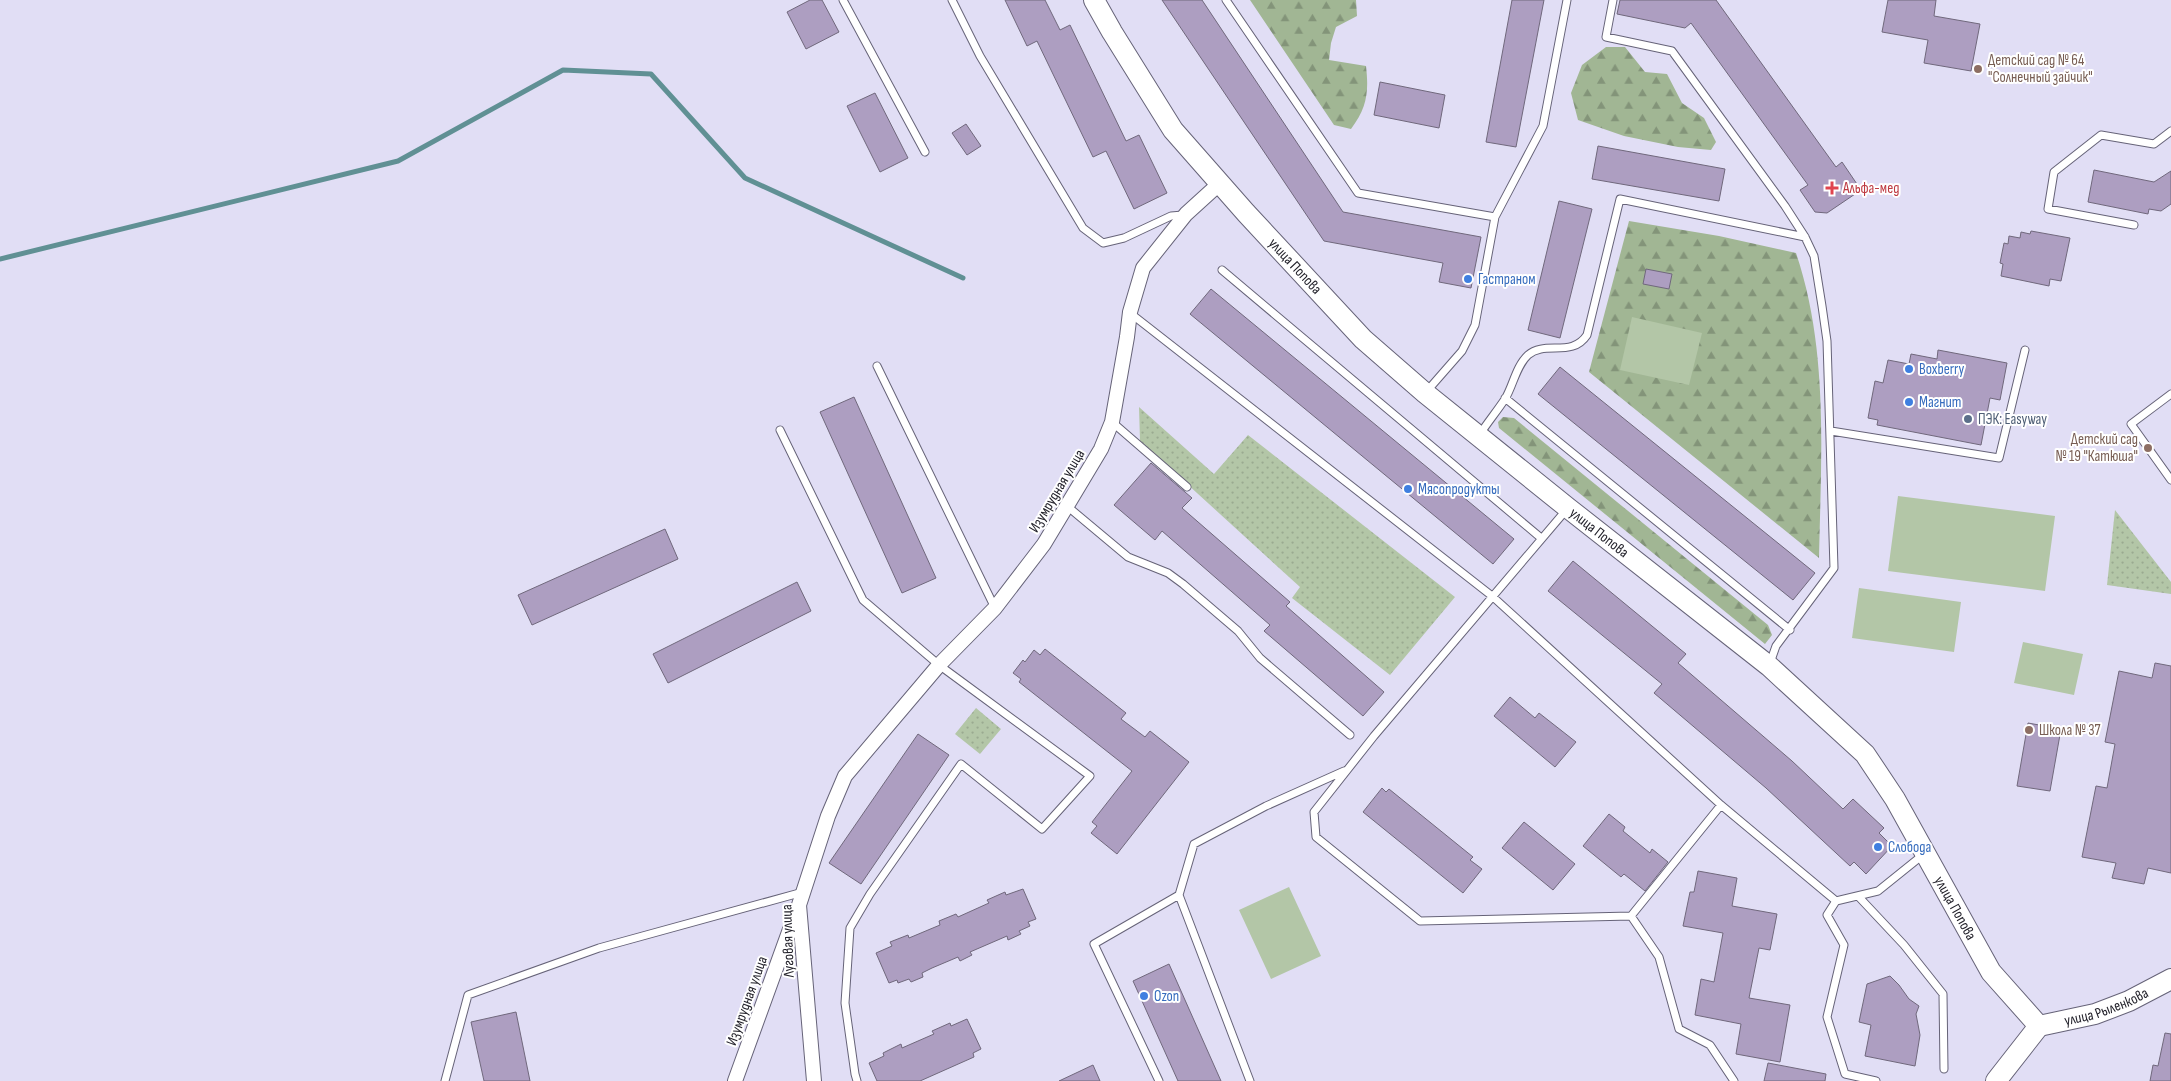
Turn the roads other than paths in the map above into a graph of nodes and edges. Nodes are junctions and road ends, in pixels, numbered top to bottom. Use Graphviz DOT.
graph roads {
  1 [pos="843,0"];
  2 [pos="952,0"];
  3 [pos="1094,0"];
  4 [pos="1226,0"];
  5 [pos="1567,0"];
  6 [pos="1613,0"];
  7 [pos="2171,131"];
  8 [pos="925,152"];
  9 [pos="1219,184"];
  10 [pos="1186,214"];
  11 [pos="1495,217"];
  12 [pos="2134,225"];
  13 [pos="1805,237"];
  14 [pos="1222,270"];
  15 [pos="1130,312"];
  16 [pos="2025,350"];
  17 [pos="877,366"];
  18 [pos="1425,393"];
  19 [pos="2171,394"];
  20 [pos="1505,398"];
  21 [pos="1112,422"];
  22 [pos="780,430"];
  23 [pos="1830,431"];
  24 [pos="1478,436"];
  25 [pos="2171,480"];
  26 [pos="1187,487"];
  27 [pos="1067,506"];
  28 [pos="1568,508"];
  29 [pos="1541,538"];
  30 [pos="1492,596"];
  31 [pos="995,608"];
  32 [pos="1790,630"];
  33 [pos="939,665"];
  34 [pos="1769,666"];
  35 [pos="1350,735"];
  36 [pos="1346,770"];
  37 [pos="845,776"];
  38 [pos="1721,805"];
  39 [pos="1926,852"];
  40 [pos="1179,895"];
  41 [pos="1858,896"];
  42 [pos="802,898"];
  43 [pos="1836,901"];
  44 [pos="1631,916"];
  45 [pos="2171,979"];
  46 [pos="2039,1026"];
  47 [pos="1944,1070"];
  48 [pos="445,1081"];
  49 [pos="735,1081"];
  50 [pos="814,1081"];
  51 [pos="858,1081"];
  52 [pos="1159,1081"];
  53 [pos="1250,1081"];
  54 [pos="1734,1081"];
  55 [pos="1876,1081"];
  56 [pos="1996,1081"];
  1 -- 8 [label="lane"];
  2 -- 10 [label="lane"];
  3 -- 9 [label="street, улица Попова"];
  4 -- 11 [label="lane"];
  5 -- 11 [label="lane"];
  6 -- 13 [label="lane"];
  7 -- 12 [label="lane"];
  9 -- 10 [label="street, Изумрудная улица"];
  9 -- 18 [label="street, улица Попова"];
  10 -- 15 [label="street, Изумрудная улица"];
  11 -- 18 [label="lane"];
  13 -- 20 [label="lane"];
  13 -- 23 [label="lane"];
  14 -- 29 [label="lane"];
  15 -- 21 [label="street, Изумрудная улица"];
  15 -- 30 [label="lane"];
  16 -- 23 [label="lane"];
  17 -- 31 [label="lane"];
  18 -- 24 [label="street, улица Попова"];
  19 -- 25 [label="lane"];
  20 -- 24 [label="lane"];
  20 -- 32 [label="lane"];
  21 -- 26 [label="lane"];
  21 -- 27 [label="street, Изумрудная улица"];
  22 -- 33 [label="lane"];
  23 -- 32 [label="lane"];
  24 -- 28 [label="street, улица Попова"];
  27 -- 31 [label="street, Изумрудная улица"];
  27 -- 35 [label="lane"];
  28 -- 29 [label="lane"];
  28 -- 34 [label="street, улица Попова"];
  29 -- 30 [label="lane"];
  30 -- 36 [label="lane"];
  30 -- 38 [label="lane"];
  31 -- 33 [label="street, Изумрудная улица"];
  32 -- 34 [label="lane"];
  33 -- 37 [label="street, Изумрудная улица"];
  33 -- 51 [label="lane"];
  34 -- 39 [label="street, улица Попова"];
  36 -- 40 [label="lane"];
  36 -- 44 [label="lane"];
  37 -- 42 [label="street, Луговая улица"];
  38 -- 43 [label="lane"];
  38 -- 44 [label="lane"];
  39 -- 41 [label="lane"];
  39 -- 46 [label="street, улица Попова"];
  40 -- 52 [label="lane"];
  40 -- 53 [label="lane"];
  41 -- 43 [label="lane"];
  41 -- 47 [label="lane"];
  42 -- 48 [label="lane"];
  42 -- 49 [label="street, Изумрудная улица"];
  42 -- 50 [label="street, Луговая улица"];
  43 -- 55 [label="lane"];
  44 -- 54 [label="lane"];
  45 -- 46 [label="street, улица Рыленкова"];
  46 -- 56 [label="street"];
}
